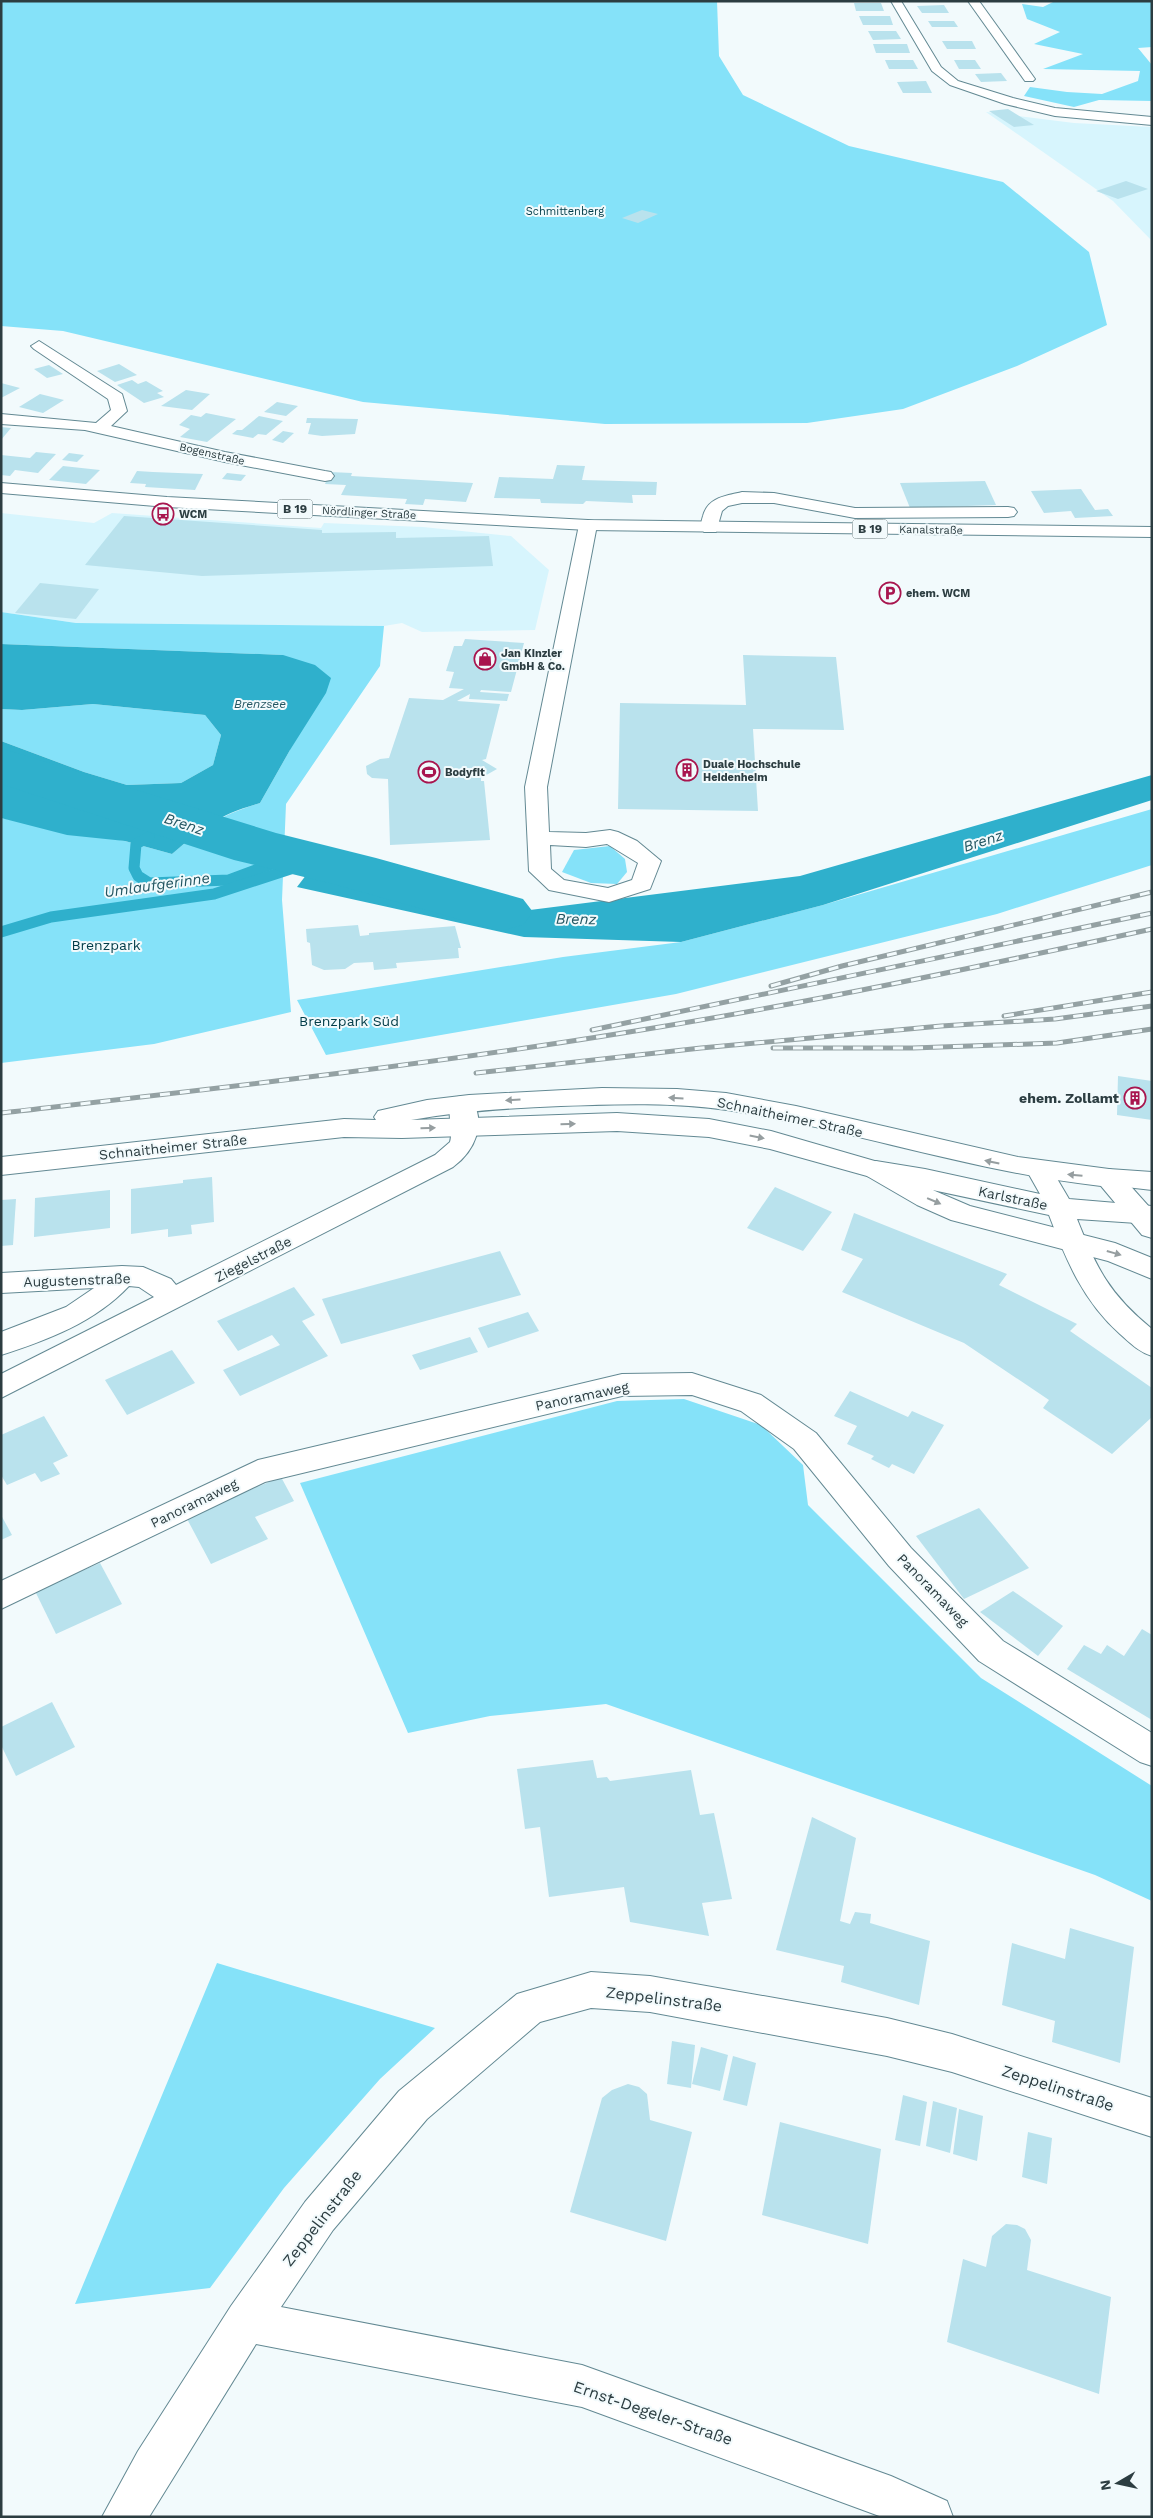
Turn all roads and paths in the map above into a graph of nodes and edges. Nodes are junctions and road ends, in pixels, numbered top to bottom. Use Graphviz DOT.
graph roads {
  1 [pos="896,1"];
  2 [pos="973,1"];
  3 [pos="1029,79"];
  4 [pos="1152,121"];
  5 [pos="39,346"];
  6 [pos="1,419"];
  7 [pos="99,428"];
  8 [pos="325,476"];
  9 [pos="1,488"];
  10 [pos="1008,512"];
  11 [pos="588,525"];
  12 [pos="710,528"];
  13 [pos="1152,532"];
  14 [pos="537,838"];
  15 [pos="540,871"];
  16 [pos="540,894"];
  17 [pos="463,1115"];
  18 [pos="1,1166"];
  19 [pos="876,1170"];
  20 [pos="1040,1171"];
  21 [pos="1109,1178"];
  22 [pos="1152,1180"];
  23 [pos="1060,1208"];
  24 [pos="1147,1219"];
  25 [pos="1074,1243"];
  26 [pos="1152,1269"];
  27 [pos="122,1276"];
  28 [pos="1,1283"];
  29 [pos="173,1300"];
  30 [pos="1,1344"];
  31 [pos="1152,1345"];
  32 [pos="1,1387"];
  33 [pos="1,1596"];
  34 [pos="1152,1751"];
  35 [pos="1152,2118"];
  36 [pos="246,2321"];
  37 [pos="124,2517"];
  38 [pos="931,2517"];
  1 -- 4 [label="street"];
  2 -- 3 [label="street"];
  5 -- 7 [label="street"];
  6 -- 7 [label="street, Bogenstraße"];
  7 -- 8 [label="street, Bogenstraße"];
  9 -- 11 [label="street, Nördlinger Straße / B 19"];
  10 -- 12 [label="street, Kanalstraße"];
  11 -- 12 [label="street, Kanalstraße / B 19"];
  11 -- 14 [label="street"];
  12 -- 13 [label="street, Kanalstraße / B 19"];
  14 -- 15 [label="street"];
  14 -- 15 [label="street"];
  15 -- 16 [label="street"];
  17 -- 18 [label="street, Schnaitheimer Straße"];
  17 -- 19 [label="street, Schnaitheimer Straße, one-way"];
  20 -- 17 [label="street, Schnaitheimer Straße, one-way"];
  17 -- 29 [label="street, Ziegelstraße"];
  19 -- 23 [label="street, Karlstraße"];
  19 -- 25 [label="street, Schnaitheimer Straße, one-way"];
  21 -- 20 [label="street, Schnaitheimer Straße, one-way"];
  20 -- 23 [label="street"];
  21 -- 22 [label="street"];
  21 -- 24 [label="street"];
  23 -- 24 [label="street, Karlstraße"];
  23 -- 25 [label="street"];
  25 -- 26 [label="street, Schnaitheimer Straße, one-way"];
  25 -- 31 [label="street"];
  27 -- 28 [label="street, Augustenstraße"];
  27 -- 29 [label="street, Augustenstraße"];
  27 -- 30 [label="street"];
  29 -- 32 [label="street, Ziegelstraße"];
  33 -- 34 [label="street, Panoramaweg"];
  35 -- 36 [label="street, Zeppelinstraße"];
  36 -- 37 [label="street, Zeppelinstraße"];
  36 -- 38 [label="street, Ernst-Degeler-Straße"];
}
